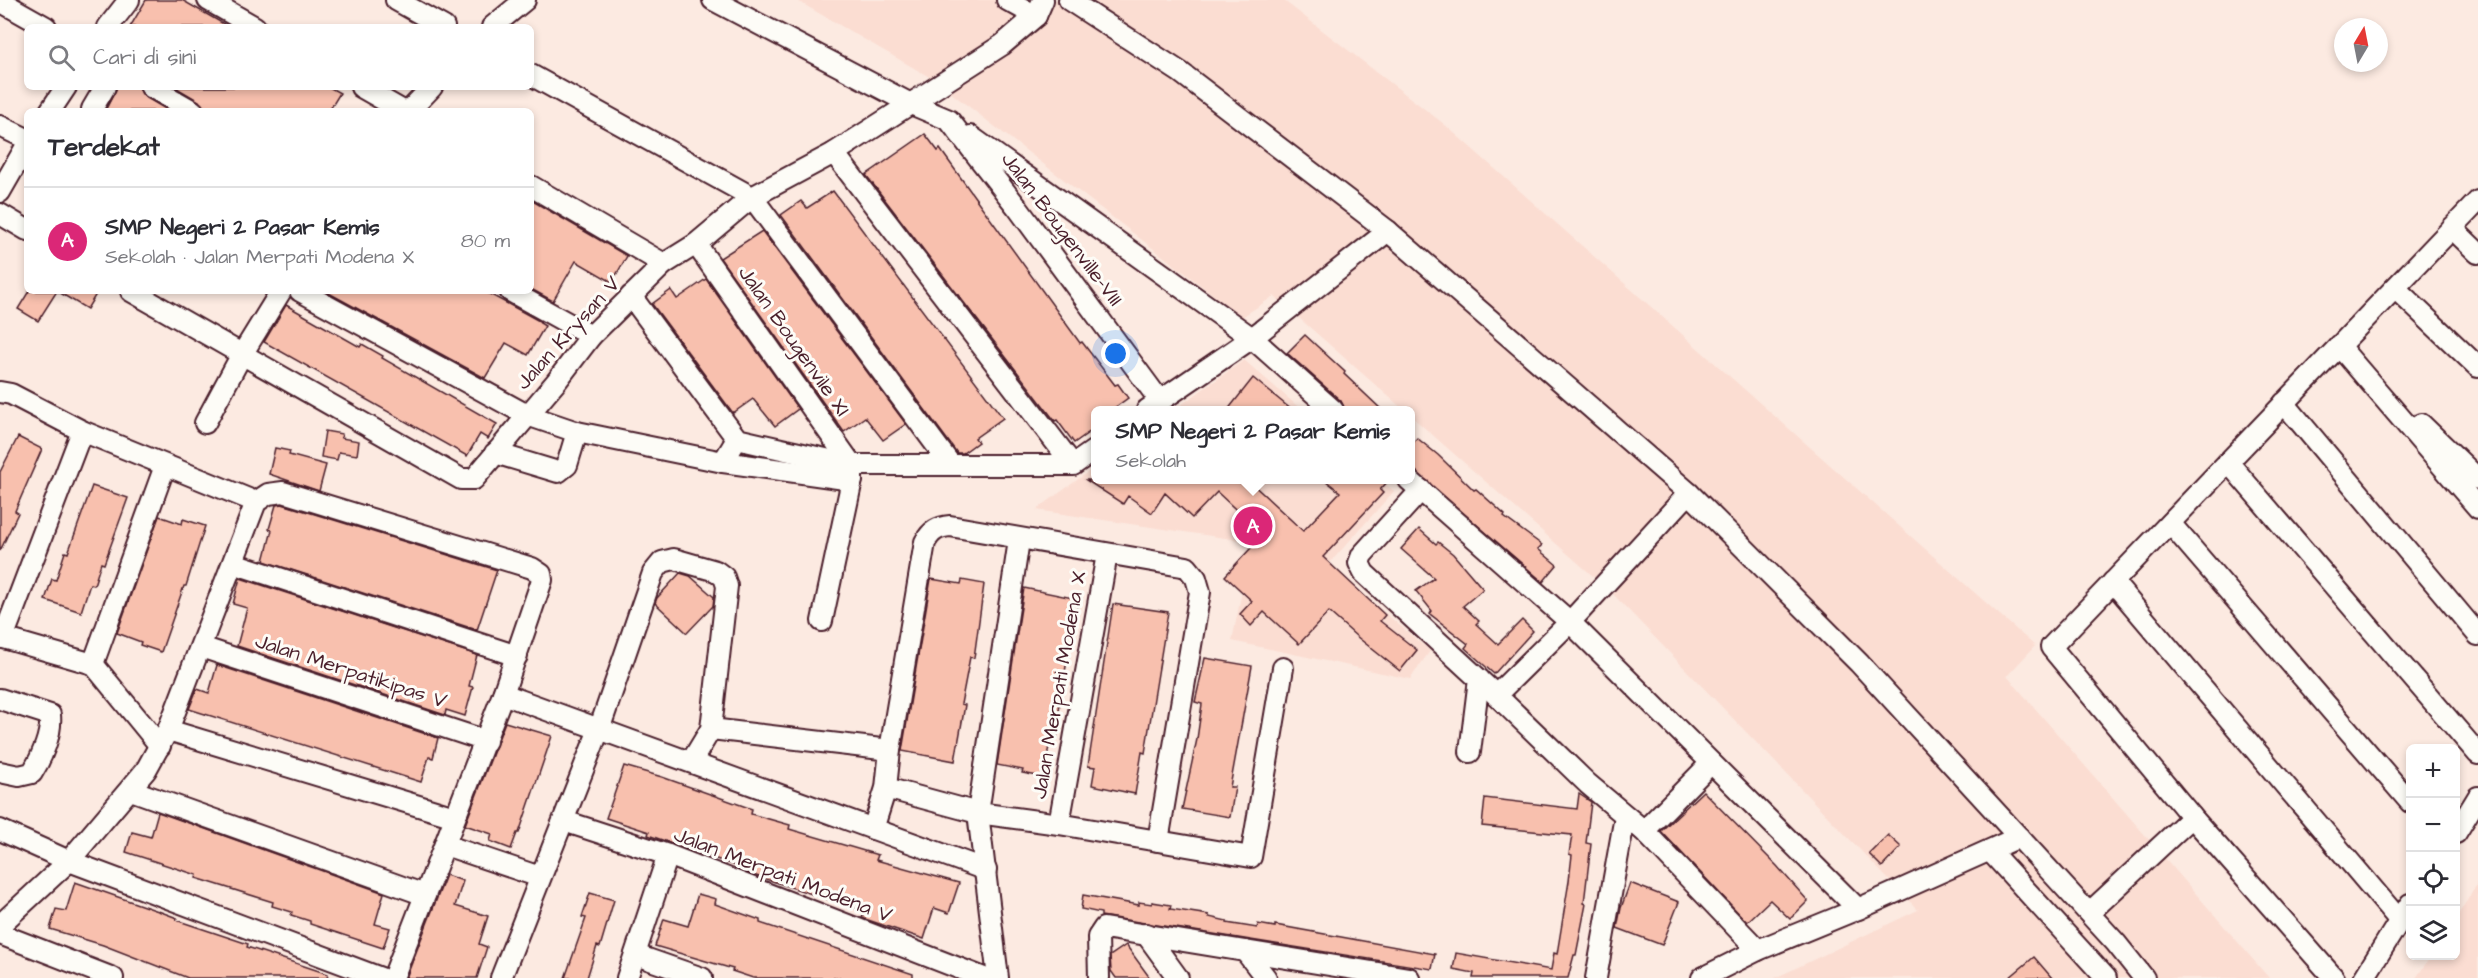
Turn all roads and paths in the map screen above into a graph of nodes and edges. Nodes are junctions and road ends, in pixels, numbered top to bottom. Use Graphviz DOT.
graph roads {
  1 [pos="129,0"];
  2 [pos="208,0"];
  3 [pos="396,0"];
  4 [pos="525,0"];
  5 [pos="713,0"];
  6 [pos="1007,0"];
  7 [pos="1069,0"];
  8 [pos="0,1"];
  9 [pos="1040,8"];
  10 [pos="41,24"];
  11 [pos="110,24"];
  12 [pos="250,24"];
  13 [pos="439,24"];
  14 [pos="496,24"];
  15 [pos="534,77"];
  16 [pos="64,90"];
  17 [pos="103,90"];
  18 [pos="157,90"];
  19 [pos="366,90"];
  20 [pos="429,90"];
  21 [pos="911,104"];
  22 [pos="52,108"];
  23 [pos="93,108"];
  24 [pos="188,108"];
  25 [pos="398,108"];
  26 [pos="412,108"];
  27 [pos="949,120"];
  28 [pos="0,126"];
  29 [pos="24,138"];
  30 [pos="24,151"];
  31 [pos="834,153"];
  32 [pos="534,188"];
  33 [pos="0,192"];
  34 [pos="752,197"];
  35 [pos="2478,201"];
  36 [pos="0,214"];
  37 [pos="24,228"];
  38 [pos="2452,228"];
  39 [pos="1388,231"];
  40 [pos="696,244"];
  41 [pos="2478,253"];
  42 [pos="663,264"];
  43 [pos="2395,288"];
  44 [pos="136,294"];
  45 [pos="279,294"];
  46 [pos="305,294"];
  47 [pos="515,294"];
  48 [pos="631,296"];
  49 [pos="591,336"];
  50 [pos="1252,338"];
  51 [pos="2339,346"];
  52 [pos="241,356"];
  53 [pos="2478,367"];
  54 [pos="0,392"];
  55 [pos="2284,403"];
  56 [pos="1153,406"];
  57 [pos="1327,406"];
  58 [pos="527,415"];
  59 [pos="205,423"];
  60 [pos="82,431"];
  61 [pos="577,432"];
  62 [pos="737,439"];
  63 [pos="1091,451"];
  64 [pos="495,453"];
  65 [pos="723,462"];
  66 [pos="2228,462"];
  67 [pos="951,465"];
  68 [pos="1073,465"];
  69 [pos="165,466"];
  70 [pos="852,473"];
  71 [pos="2478,479"];
  72 [pos="1415,485"];
  73 [pos="1689,492"];
  74 [pos="256,502"];
  75 [pos="2478,508"];
  76 [pos="2170,523"];
  77 [pos="1019,540"];
  78 [pos="1107,554"];
  79 [pos="233,563"];
  80 [pos="2113,582"];
  81 [pos="822,621"];
  82 [pos="1570,622"];
  83 [pos="2478,635"];
  84 [pos="2,638"];
  85 [pos="201,647"];
  86 [pos="517,656"];
  87 [pos="93,664"];
  88 [pos="1283,668"];
  89 [pos="1479,679"];
  90 [pos="503,694"];
  91 [pos="1496,695"];
  92 [pos="0,699"];
  93 [pos="600,728"];
  94 [pos="711,729"];
  95 [pos="164,738"];
  96 [pos="486,741"];
  97 [pos="890,750"];
  98 [pos="1470,752"];
  99 [pos="2478,754"];
  100 [pos="691,762"];
  101 [pos="1711,763"];
  102 [pos="0,772"];
  103 [pos="886,788"];
  104 [pos="131,790"];
  105 [pos="2478,797"];
  106 [pos="2407,798"];
  107 [pos="978,813"];
  108 [pos="1625,816"];
  109 [pos="455,817"];
  110 [pos="2192,817"];
  111 [pos="564,821"];
  112 [pos="1059,824"];
  113 [pos="2460,826"];
  114 [pos="0,830"];
  115 [pos="873,830"];
  116 [pos="1644,831"];
  117 [pos="2019,837"];
  118 [pos="1158,841"];
  119 [pos="445,845"];
  120 [pos="1990,851"];
  121 [pos="668,855"];
  122 [pos="69,861"];
  123 [pos="986,870"];
  124 [pos="540,876"];
  125 [pos="425,895"];
  126 [pos="1858,909"];
  127 [pos="2405,913"];
  128 [pos="2089,914"];
  129 [pos="0,925"];
  130 [pos="0,934"];
  131 [pos="1146,934"];
  132 [pos="2116,943"];
  133 [pos="1758,950"];
  134 [pos="1245,951"];
  135 [pos="636,955"];
  136 [pos="2092,960"];
  137 [pos="1737,971"];
  138 [pos="1363,974"];
  139 [pos="113,978"];
  140 [pos="381,978"];
  141 [pos="393,978"];
  142 [pos="501,978"];
  143 [pos="627,978"];
  144 [pos="702,978"];
  145 [pos="984,978"];
  146 [pos="998,978"];
  147 [pos="1099,978"];
  148 [pos="1178,978"];
  149 [pos="1266,978"];
  150 [pos="1409,978"];
  151 [pos="1596,978"];
  152 [pos="1702,978"];
  153 [pos="2106,978"];
  154 [pos="2144,978"];
  155 [pos="2334,978"];
  156 [pos="2364,978"];
  1 -- 11 [label="street"];
  2 -- 12 [label="street"];
  3 -- 13 [label="street"];
  4 -- 14 [label="street"];
  5 -- 21 [label="street, Jalan Bougenville-VIII"];
  6 -- 9 [label="street"];
  7 -- 39 [label="street"];
  8 -- 10 [label="street"];
  9 -- 21 [label="street, Jalan Krysan V"];
  15 -- 34 [label="street"];
  16 -- 22 [label="street"];
  17 -- 23 [label="street"];
  18 -- 24 [label="street"];
  19 -- 25 [label="street"];
  20 -- 26 [label="street"];
  21 -- 27 [label="street, Jalan Bougenville-VIII"];
  21 -- 31 [label="street, Jalan Krysan V"];
  27 -- 50 [label="street"];
  27 -- 56 [label="street, Jalan Bougenville-VIII"];
  28 -- 29 [label="street"];
  30 -- 33 [label="street"];
  31 -- 34 [label="street, Jalan Krysan V"];
  31 -- 68 [label="street"];
  32 -- 42 [label="street"];
  34 -- 40 [label="street, Jalan Krysan V"];
  34 -- 67 [label="street"];
  35 -- 38 [label="street"];
  36 -- 37 [label="street"];
  38 -- 41 [label="street"];
  38 -- 43 [label="street"];
  39 -- 50 [label="street"];
  39 -- 73 [label="street"];
  40 -- 42 [label="street, Jalan Krysan V"];
  40 -- 70 [label="street, Jalan Bougenvile XI"];
  42 -- 48 [label="street, Jalan Krysan V"];
  43 -- 51 [label="street"];
  43 -- 53 [label="street"];
  44 -- 52 [label="street, Jalan Krysan V"];
  45 -- 52 [label="street"];
  46 -- 58 [label="street"];
  47 -- 49 [label="street"];
  48 -- 49 [label="street, Jalan Krysan V"];
  48 -- 62 [label="street"];
  49 -- 58 [label="street, Jalan Krysan V"];
  50 -- 56 [label="street"];
  50 -- 57 [label="street"];
  51 -- 55 [label="street"];
  51 -- 71 [label="street"];
  51 -- 75 [label="street"];
  52 -- 59 [label="street"];
  52 -- 64 [label="street, Jalan Krysan V"];
  54 -- 60 [label="street"];
  55 -- 66 [label="street"];
  55 -- 83 [label="street"];
  58 -- 61 [label="street"];
  58 -- 64 [label="street, Jalan Krysan V"];
  60 -- 69 [label="street"];
  60 -- 84 [label="street"];
  61 -- 64 [label="street"];
  61 -- 65 [label="street"];
  62 -- 65 [label="street"];
  62 -- 70 [label="street"];
  63 -- 68 [label="street"];
  65 -- 70 [label="street"];
  66 -- 76 [label="street"];
  66 -- 99 [label="street"];
  67 -- 68 [label="street"];
  67 -- 70 [label="street"];
  69 -- 74 [label="street"];
  69 -- 87 [label="street"];
  70 -- 81 [label="street"];
  72 -- 82 [label="street"];
  72 -- 89 [label="street"];
  73 -- 82 [label="street"];
  73 -- 117 [label="street"];
  74 -- 79 [label="street"];
  74 -- 86 [label="street"];
  76 -- 80 [label="street"];
  76 -- 106 [label="street"];
  77 -- 78 [label="street"];
  77 -- 97 [label="street"];
  77 -- 107 [label="street"];
  78 -- 112 [label="street, Jalan Merpati Modena X"];
  78 -- 118 [label="street"];
  79 -- 85 [label="street"];
  79 -- 86 [label="street"];
  80 -- 110 [label="street"];
  80 -- 127 [label="street"];
  82 -- 91 [label="street"];
  82 -- 101 [label="street"];
  84 -- 87 [label="street"];
  85 -- 95 [label="street"];
  85 -- 96 [label="street, Jalan Merpatikipas V"];
  86 -- 90 [label="street"];
  87 -- 95 [label="street"];
  88 -- 118 [label="street"];
  89 -- 91 [label="street"];
  89 -- 98 [label="street"];
  90 -- 93 [label="street"];
  90 -- 96 [label="street"];
  91 -- 108 [label="street"];
  92 -- 102 [label="street"];
  93 -- 94 [label="street"];
  93 -- 100 [label="street"];
  93 -- 111 [label="street"];
  94 -- 97 [label="street"];
  94 -- 100 [label="street"];
  95 -- 104 [label="street"];
  95 -- 109 [label="street"];
  96 -- 109 [label="street"];
  97 -- 103 [label="street"];
  100 -- 115 [label="street"];
  101 -- 116 [label="street"];
  101 -- 126 [label="street"];
  103 -- 107 [label="street"];
  103 -- 115 [label="street"];
  104 -- 122 [label="street"];
  104 -- 125 [label="street"];
  105 -- 113 [label="street"];
  107 -- 112 [label="street"];
  107 -- 123 [label="street"];
  108 -- 116 [label="street"];
  108 -- 151 [label="street"];
  109 -- 119 [label="street"];
  110 -- 128 [label="street"];
  110 -- 155 [label="street"];
  111 -- 121 [label="street, Jalan Merpati Modena V"];
  111 -- 124 [label="street"];
  112 -- 118 [label="street"];
  114 -- 122 [label="street"];
  115 -- 123 [label="street"];
  116 -- 133 [label="street"];
  117 -- 120 [label="street"];
  117 -- 128 [label="street"];
  119 -- 124 [label="street"];
  119 -- 125 [label="street"];
  120 -- 126 [label="street"];
  120 -- 136 [label="street"];
  121 -- 135 [label="street"];
  121 -- 145 [label="street, Jalan Merpati Modena V"];
  122 -- 129 [label="street"];
  122 -- 140 [label="street"];
  123 -- 146 [label="street"];
  124 -- 142 [label="street"];
  125 -- 141 [label="street"];
  126 -- 133 [label="street"];
  127 -- 156 [label="street"];
  128 -- 132 [label="street"];
  130 -- 139 [label="street"];
  131 -- 134 [label="street"];
  131 -- 147 [label="street"];
  131 -- 148 [label="street"];
  132 -- 136 [label="street"];
  132 -- 154 [label="street"];
  133 -- 137 [label="street"];
  134 -- 138 [label="street"];
  134 -- 149 [label="street"];
  135 -- 143 [label="street"];
  135 -- 144 [label="street"];
  136 -- 153 [label="street"];
  137 -- 152 [label="street"];
  138 -- 150 [label="street"];
}
